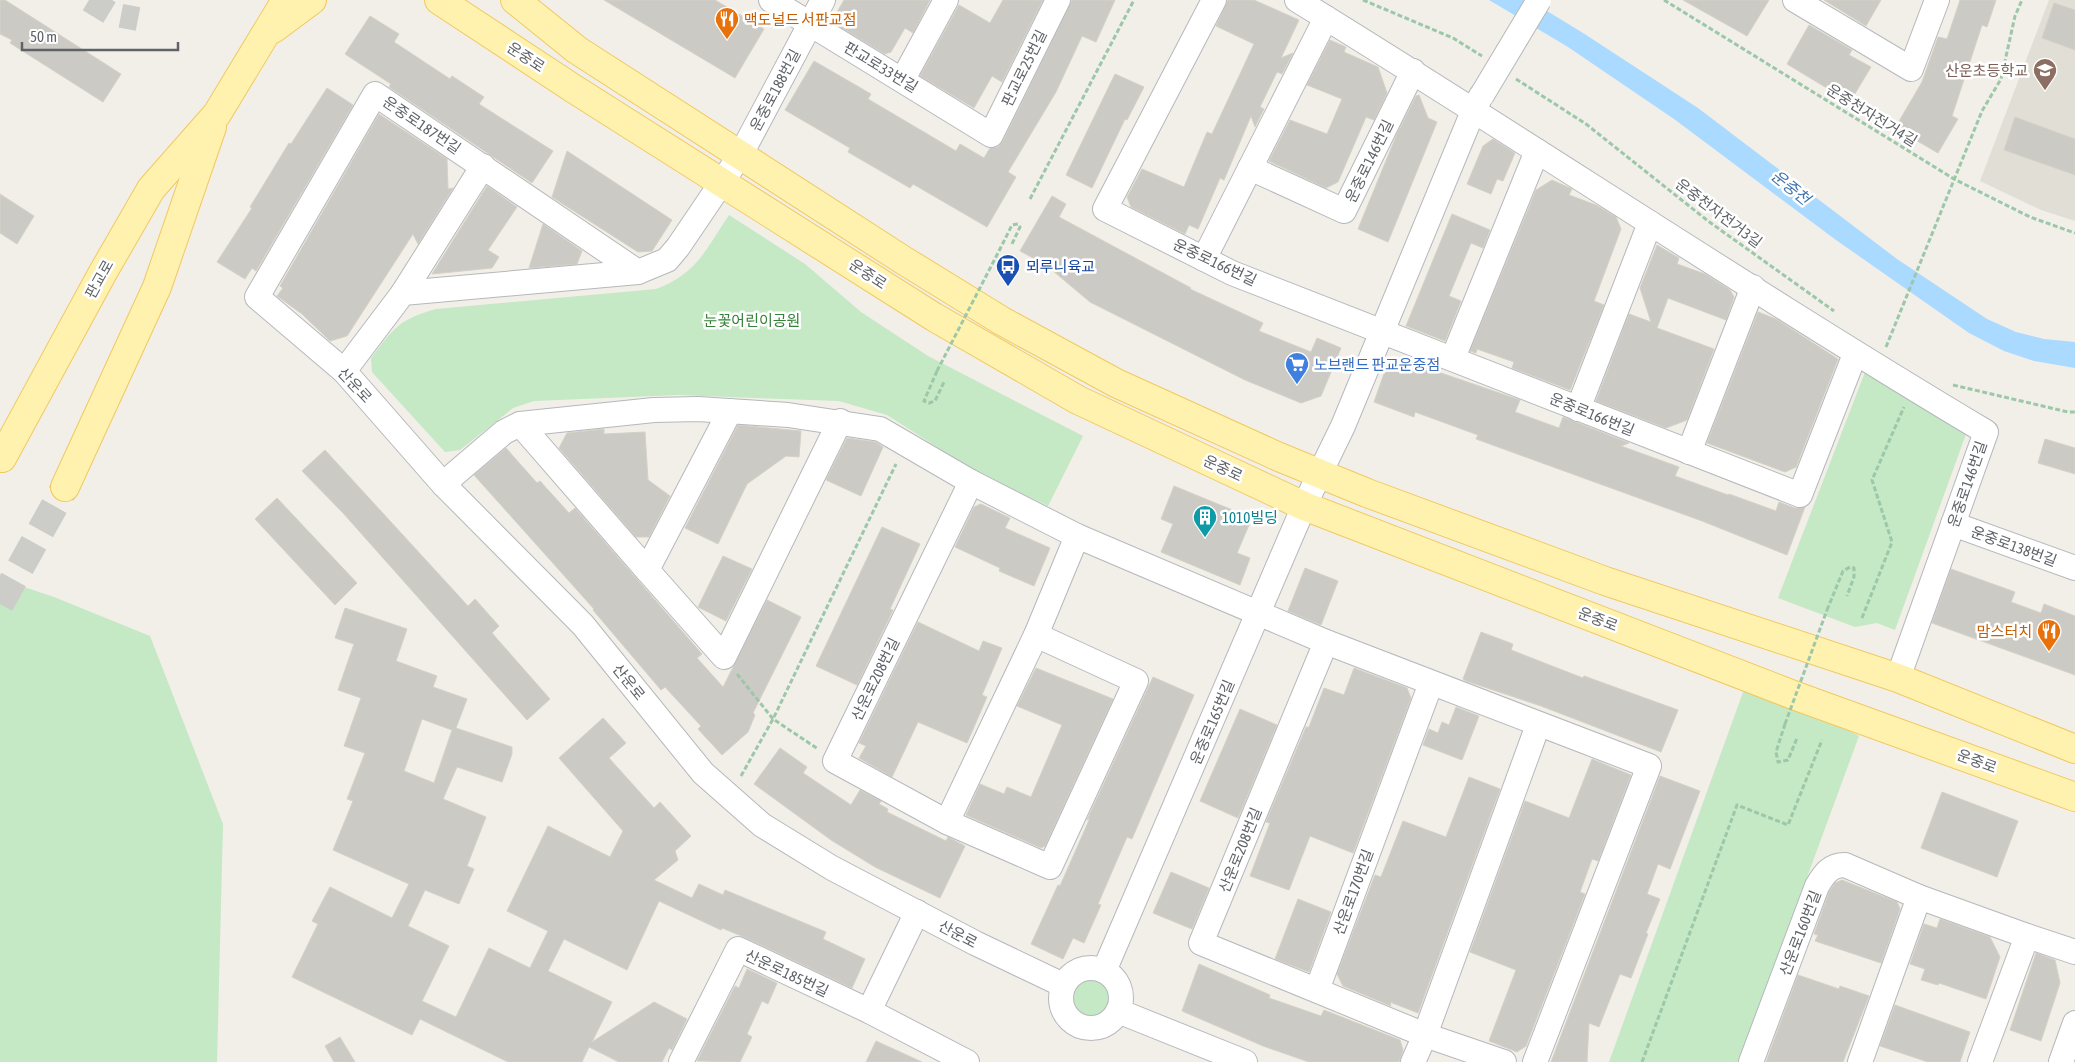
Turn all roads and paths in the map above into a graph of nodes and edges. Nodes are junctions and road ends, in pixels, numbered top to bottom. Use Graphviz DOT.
graph roads {
  1 [pos="269,0"];
  2 [pos="286,0"];
  3 [pos="312,0"];
  4 [pos="439,0"];
  5 [pos="515,0"];
  6 [pos="771,0"];
  7 [pos="823,0"];
  8 [pos="946,0"];
  9 [pos="1058,0"];
  10 [pos="1134,0"];
  11 [pos="1214,0"];
  12 [pos="1297,0"];
  13 [pos="1363,0"];
  14 [pos="1539,0"];
  15 [pos="1664,0"];
  16 [pos="1795,0"];
  17 [pos="1937,0"];
  18 [pos="2022,0"];
  19 [pos="1326,18"];
  20 [pos="809,25"];
  21 [pos="264,36"];
  22 [pos="1486,59"];
  23 [pos="1414,71"];
  24 [pos="1510,74"];
  25 [pos="902,79"];
  26 [pos="1478,102"];
  27 [pos="216,114"];
  28 [pos="991,135"];
  29 [pos="1537,151"];
  30 [pos="741,154"];
  31 [pos="483,166"];
  32 [pos="1250,168"];
  33 [pos="1954,179"];
  34 [pos="722,181"];
  35 [pos="1030,200"];
  36 [pos="1650,222"];
  37 [pos="2075,233"];
  38 [pos="1011,246"];
  39 [pos="1204,259"];
  40 [pos="638,272"];
  41 [pos="1753,287"];
  42 [pos="403,293"];
  43 [pos="257,297"];
  44 [pos="1837,313"];
  45 [pos="1384,331"];
  46 [pos="1878,342"];
  47 [pos="1886,348"];
  48 [pos="1894,352"];
  49 [pos="1855,354"];
  50 [pos="1453,358"];
  51 [pos="344,371"];
  52 [pos="944,382"];
  53 [pos="1949,384"];
  54 [pos="1904,407"];
  55 [pos="1578,409"];
  56 [pos="730,411"];
  57 [pos="2075,412"];
  58 [pos="840,421"];
  59 [pos="520,424"];
  60 [pos="907,443"];
  61 [pos="1689,452"];
  62 [pos="2,458"];
  63 [pos="1319,473"];
  64 [pos="971,482"];
  65 [pos="443,484"];
  66 [pos="65,487"];
  67 [pos="1304,506"];
  68 [pos="1953,524"];
  69 [pos="1077,536"];
  70 [pos="2075,568"];
  71 [pos="647,570"];
  72 [pos="1847,596"];
  73 [pos="1258,612"];
  74 [pos="1862,618"];
  75 [pos="1036,635"];
  76 [pos="1326,642"];
  77 [pos="724,657"];
  78 [pos="1898,678"];
  79 [pos="1430,683"];
  80 [pos="773,719"];
  81 [pos="1538,725"];
  82 [pos="1796,738"];
  83 [pos="1822,740"];
  84 [pos="2075,749"];
  85 [pos="835,761"];
  86 [pos="729,796"];
  87 [pos="2075,797"];
  88 [pos="948,822"];
  89 [pos="1919,896"];
  90 [pos="917,912"];
  91 [pos="2027,936"];
  92 [pos="2075,952"];
  93 [pos="1104,971"];
  94 [pos="1063,985"];
  95 [pos="1317,990"];
  96 [pos="869,1011"];
  97 [pos="1118,1011"];
  98 [pos="2075,1023"];
  99 [pos="1425,1035"];
  100 [pos="681,1062"];
  101 [pos="967,1062"];
  102 [pos="1245,1062"];
  103 [pos="1413,1062"];
  104 [pos="1504,1062"];
  105 [pos="1535,1062"];
  106 [pos="1642,1062"];
  107 [pos="1751,1062"];
  108 [pos="1860,1062"];
  109 [pos="1980,1062"];
  110 [pos="2062,1062"];
  1 -- 21 [label="main road"];
  2 -- 21 [label="main road, 판교로"];
  3 -- 21 [label="main road"];
  4 -- 34 [label="main road, 운중로"];
  5 -- 30 [label="main road, 운중로"];
  6 -- 20 [label="street, 판교로33번길"];
  7 -- 20 [label="street, 운중로188번길"];
  8 -- 25 [label="street"];
  9 -- 28 [label="street, 판교로25번길"];
  10 -- 35 [label="path"];
  11 -- 39 [label="street, 운중로166번길"];
  12 -- 19 [label="street, 운중로146번길"];
  13 -- 22 [label="path"];
  14 -- 26 [label="street, bridge"];
  15 -- 33 [label="path, 운중천자전거4길"];
  16 -- 17 [label="street"];
  18 -- 33 [label="path"];
  19 -- 23 [label="street, 운중로146번길"];
  19 -- 32 [label="street"];
  20 -- 25 [label="street, 판교로33번길"];
  20 -- 30 [label="street, 운중로188번길"];
  21 -- 27 [label="main road, 판교로"];
  23 -- 26 [label="street, 운중로146번길"];
  23 -- 32 [label="street, 운중로146번길"];
  24 -- 44 [label="path, 운중천자전거3길"];
  25 -- 28 [label="street, 판교로33번길"];
  26 -- 29 [label="street, 운중로146번길"];
  26 -- 45 [label="street"];
  27 -- 62 [label="main road, 판교로"];
  27 -- 66 [label="main road, 판교로"];
  29 -- 36 [label="street, 운중로146번길"];
  29 -- 50 [label="street"];
  30 -- 34 [label="street"];
  30 -- 63 [label="main road, 운중로"];
  31 -- 40 [label="street, 운중로187번길"];
  31 -- 42 [label="street"];
  31 -- 43 [label="street, 운중로187번길"];
  32 -- 39 [label="street"];
  33 -- 37 [label="path, 운중천자전거4길"];
  33 -- 47 [label="path"];
  34 -- 40 [label="street"];
  34 -- 67 [label="main road, 운중로"];
  36 -- 41 [label="street, 운중로146번길"];
  36 -- 55 [label="street"];
  38 -- 52 [label="path, bridge"];
  39 -- 45 [label="street, 운중로166번길"];
  40 -- 42 [label="street"];
  41 -- 49 [label="street, 운중로146번길"];
  41 -- 61 [label="street"];
  42 -- 51 [label="street"];
  43 -- 51 [label="street, 산운로"];
  45 -- 50 [label="street, 운중로166번길"];
  45 -- 63 [label="street"];
  46 -- 47 [label="path"];
  47 -- 48 [label="path"];
  49 -- 61 [label="street, 운중로166번길"];
  49 -- 68 [label="street, 운중로146번길"];
  50 -- 55 [label="street, 운중로166번길"];
  51 -- 65 [label="street, 산운로"];
  53 -- 57 [label="path"];
  54 -- 74 [label="path"];
  55 -- 61 [label="street, 운중로166번길"];
  56 -- 58 [label="street"];
  56 -- 59 [label="street"];
  56 -- 71 [label="street"];
  58 -- 60 [label="street"];
  58 -- 77 [label="street"];
  59 -- 65 [label="street"];
  59 -- 71 [label="street"];
  60 -- 64 [label="street"];
  60 -- 80 [label="path"];
  63 -- 67 [label="street, 운중로165번길"];
  63 -- 78 [label="main road, 운중로"];
  64 -- 69 [label="street"];
  64 -- 85 [label="street, 산운로208번길"];
  65 -- 86 [label="street, 산운로"];
  67 -- 73 [label="street, 운중로165번길"];
  67 -- 87 [label="main road, 운중로"];
  68 -- 70 [label="street, 운중로138번길"];
  68 -- 78 [label="street, 운중로146번길"];
  69 -- 73 [label="street"];
  69 -- 75 [label="street"];
  71 -- 77 [label="street"];
  72 -- 82 [label="path, bridge"];
  73 -- 76 [label="street"];
  73 -- 93 [label="street, 운중로165번길"];
  75 -- 88 [label="street"];
  75 -- 88 [label="street"];
  76 -- 79 [label="street"];
  76 -- 95 [label="street, 산운로208번길"];
  77 -- 80 [label="path"];
  78 -- 84 [label="main road, 운중로"];
  79 -- 81 [label="street"];
  79 -- 95 [label="street, 산운로170번길"];
  80 -- 85 [label="path"];
  80 -- 86 [label="path"];
  81 -- 99 [label="street"];
  81 -- 105 [label="street"];
  83 -- 106 [label="path"];
  85 -- 88 [label="street"];
  86 -- 90 [label="street, 산운로"];
  89 -- 91 [label="street, 산운로160번길"];
  89 -- 107 [label="street, 산운로160번길"];
  89 -- 108 [label="street"];
  90 -- 94 [label="street, 산운로"];
  90 -- 96 [label="street"];
  91 -- 92 [label="street, 산운로160번길"];
  91 -- 109 [label="street"];
  93 -- 94 [label="street"];
  93 -- 97 [label="street"];
  94 -- 97 [label="street"];
  95 -- 99 [label="street"];
  96 -- 100 [label="street, 산운로185번길"];
  96 -- 101 [label="street, 산운로185번길"];
  97 -- 102 [label="street"];
  98 -- 110 [label="street"];
  99 -- 103 [label="street"];
  99 -- 104 [label="street"];
}
